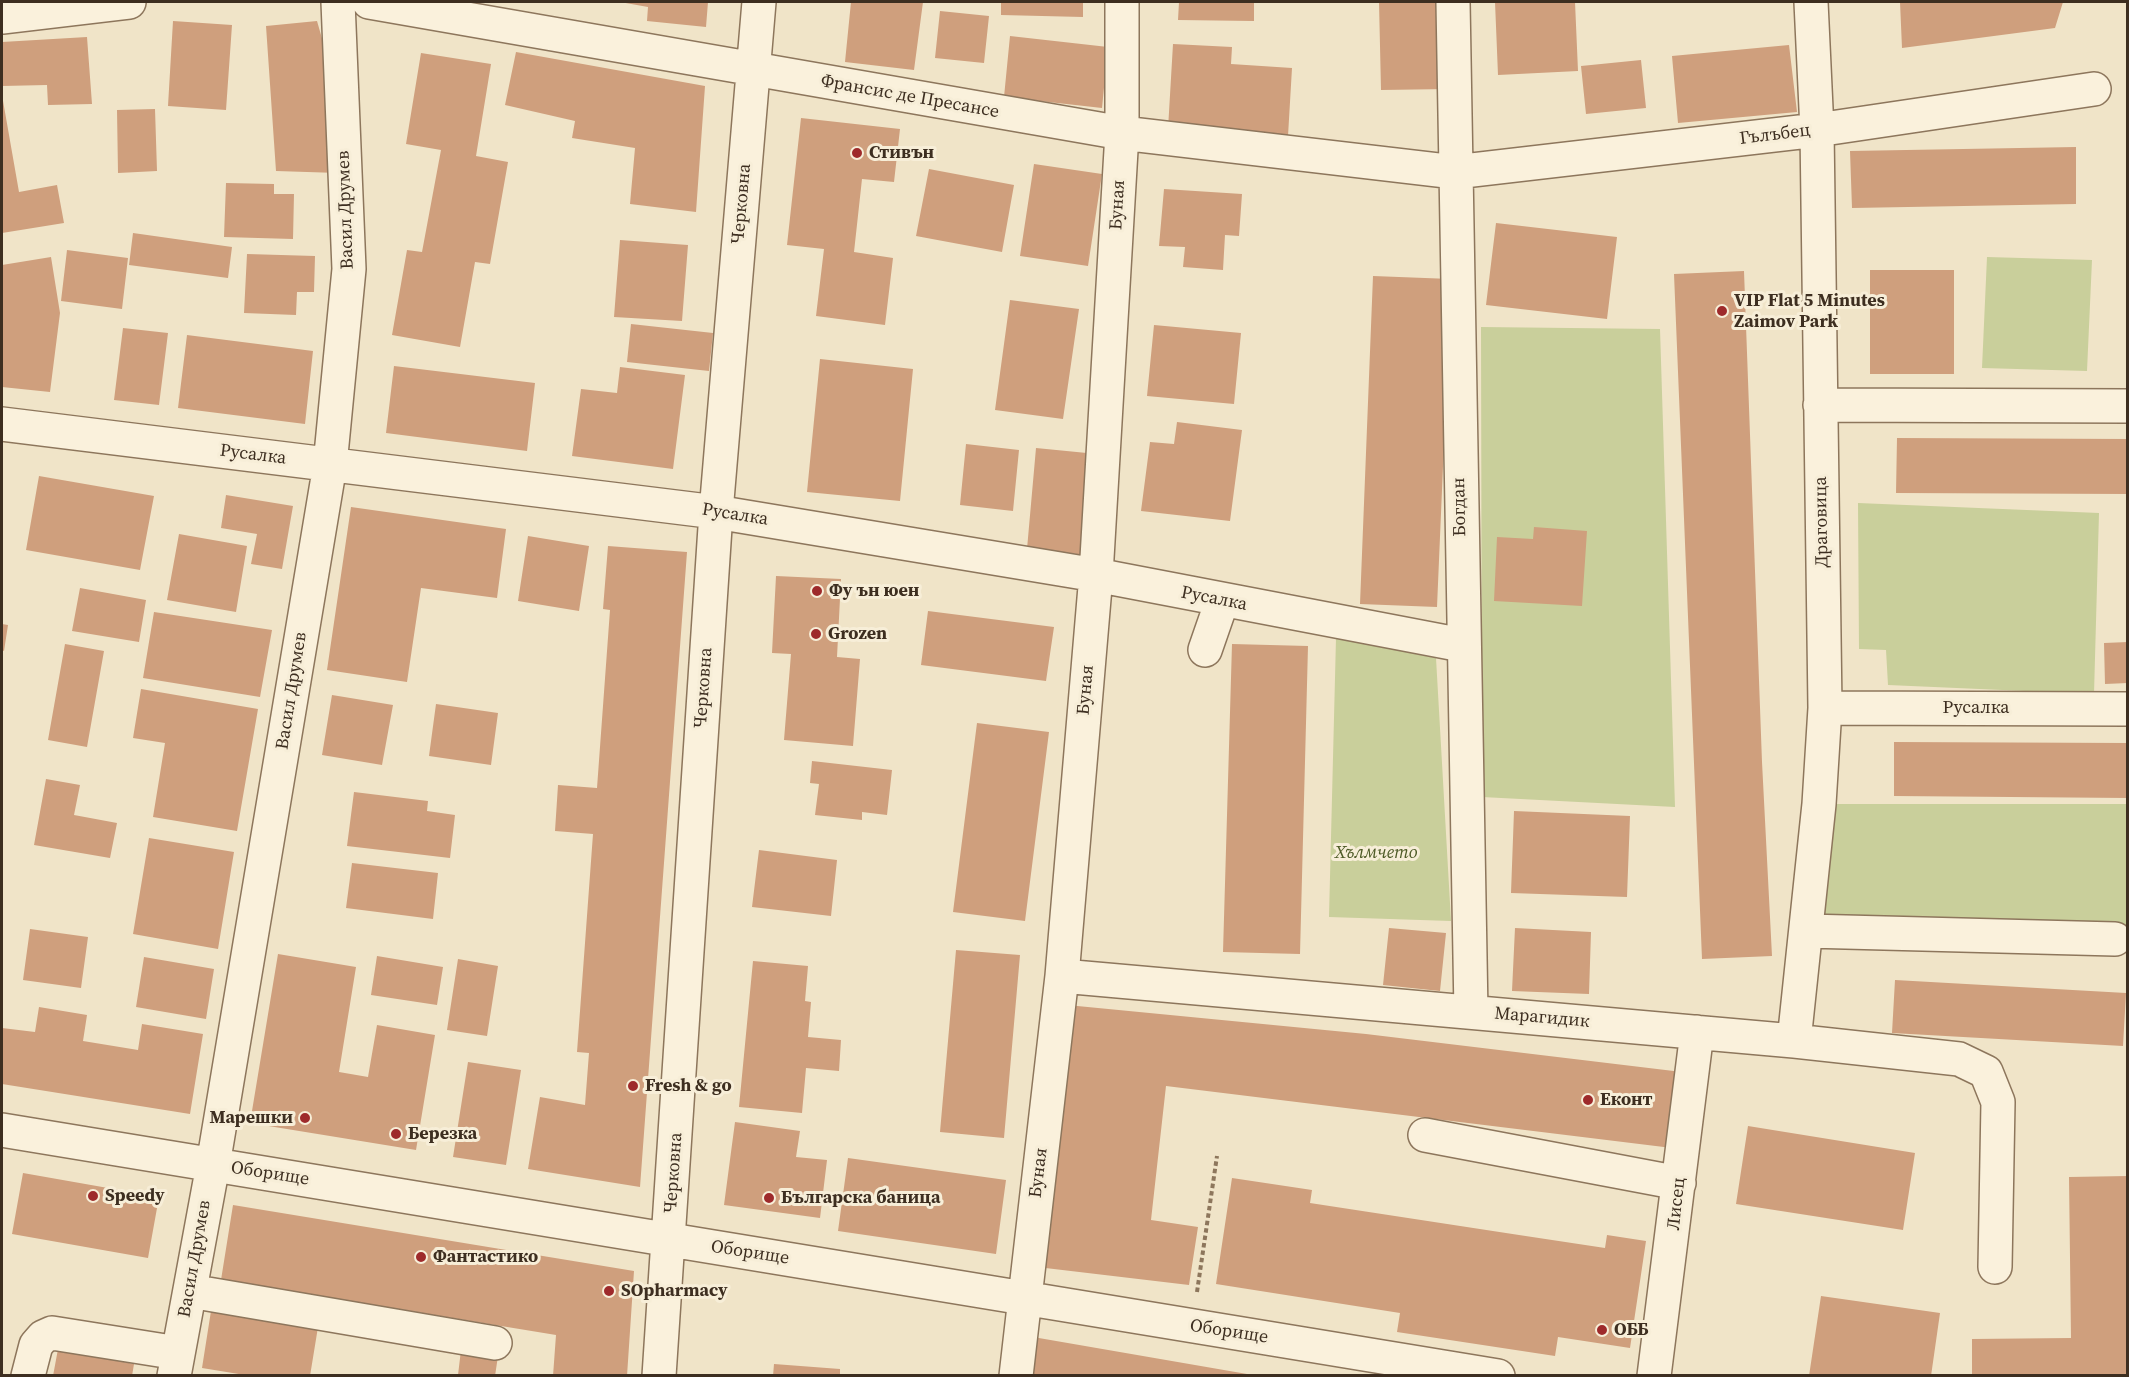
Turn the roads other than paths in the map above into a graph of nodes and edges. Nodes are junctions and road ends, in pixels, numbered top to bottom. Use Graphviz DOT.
graph roads {
  1 [pos="129,2"];
  2 [pos="338,2"];
  3 [pos="369,2"];
  4 [pos="759,2"];
  5 [pos="1122,2"];
  6 [pos="1453,2"];
  7 [pos="1811,2"];
  8 [pos="2,17"];
  9 [pos="753,70"];
  10 [pos="2094,89"];
  11 [pos="1817,130"];
  12 [pos="1122,134"];
  13 [pos="1455,172"];
  14 [pos="1820,405"];
  15 [pos="2127,406"];
  16 [pos="2,424"];
  17 [pos="330,465"];
  18 [pos="716,512"];
  19 [pos="1096,575"];
  20 [pos="1222,601"];
  21 [pos="1462,645"];
  22 [pos="1206,650"];
  23 [pos="1825,708"];
  24 [pos="2127,709"];
  25 [pos="1807,931"];
  26 [pos="2115,939"];
  27 [pos="1062,976"];
  28 [pos="1470,1012"];
  29 [pos="1696,1032"];
  30 [pos="1794,1041"];
  31 [pos="2,1130"];
  32 [pos="1425,1135"];
  33 [pos="213,1165"];
  34 [pos="1679,1183"];
  35 [pos="670,1239"];
  36 [pos="1995,1267"];
  37 [pos="190,1291"];
  38 [pos="1025,1298"];
  39 [pos="495,1343"];
  40 [pos="176,1364"];
  41 [pos="28,1376"];
  42 [pos="659,1376"];
  43 [pos="1016,1376"];
  44 [pos="1498,1376"];
  45 [pos="1654,1376"];
  1 -- 8 [label="street"];
  2 -- 17 [label="street, Васил Друмев"];
  3 -- 9 [label="street, Франсис де Пресансе"];
  4 -- 9 [label="street, Черковна"];
  5 -- 12 [label="street, Буная"];
  6 -- 13 [label="street, Богдан"];
  7 -- 11 [label="street, Драговица"];
  9 -- 12 [label="street, Франсис де Пресансе"];
  9 -- 18 [label="street, Черковна"];
  10 -- 11 [label="street, Гълъбец"];
  11 -- 13 [label="street, Гълъбец"];
  11 -- 14 [label="street, Драговица"];
  12 -- 13 [label="street, Франсис де Пресансе"];
  12 -- 19 [label="street, Буная"];
  13 -- 21 [label="street, Богдан"];
  14 -- 15 [label="street"];
  14 -- 23 [label="street, Драговица"];
  16 -- 17 [label="street, Русалка"];
  17 -- 18 [label="street, Русалка"];
  17 -- 33 [label="street, Васил Друмев"];
  18 -- 19 [label="street, Русалка"];
  18 -- 35 [label="street, Черковна"];
  19 -- 20 [label="street, Русалка"];
  19 -- 27 [label="street, Буная"];
  20 -- 21 [label="street, Русалка"];
  20 -- 22 [label="street"];
  21 -- 28 [label="street, Богдан"];
  23 -- 24 [label="street, Русалка"];
  23 -- 25 [label="street, Драговица"];
  25 -- 26 [label="street"];
  25 -- 30 [label="street, Драговица"];
  27 -- 28 [label="street, Марагидик"];
  27 -- 38 [label="street, Буная"];
  28 -- 29 [label="street, Марагидик"];
  29 -- 30 [label="street, Марагидик"];
  29 -- 34 [label="street, Лисец"];
  30 -- 36 [label="street, Марагидик"];
  31 -- 33 [label="street, Оборище"];
  32 -- 34 [label="street"];
  33 -- 35 [label="street, Оборище"];
  33 -- 37 [label="street, Васил Друмев"];
  34 -- 45 [label="street, Лисец"];
  35 -- 38 [label="street, Оборище"];
  35 -- 42 [label="street, Черковна"];
  37 -- 39 [label="street"];
  37 -- 40 [label="street, Васил Друмев"];
  38 -- 43 [label="street, Буная"];
  38 -- 44 [label="street, Оборище"];
  40 -- 41 [label="street"];
}
